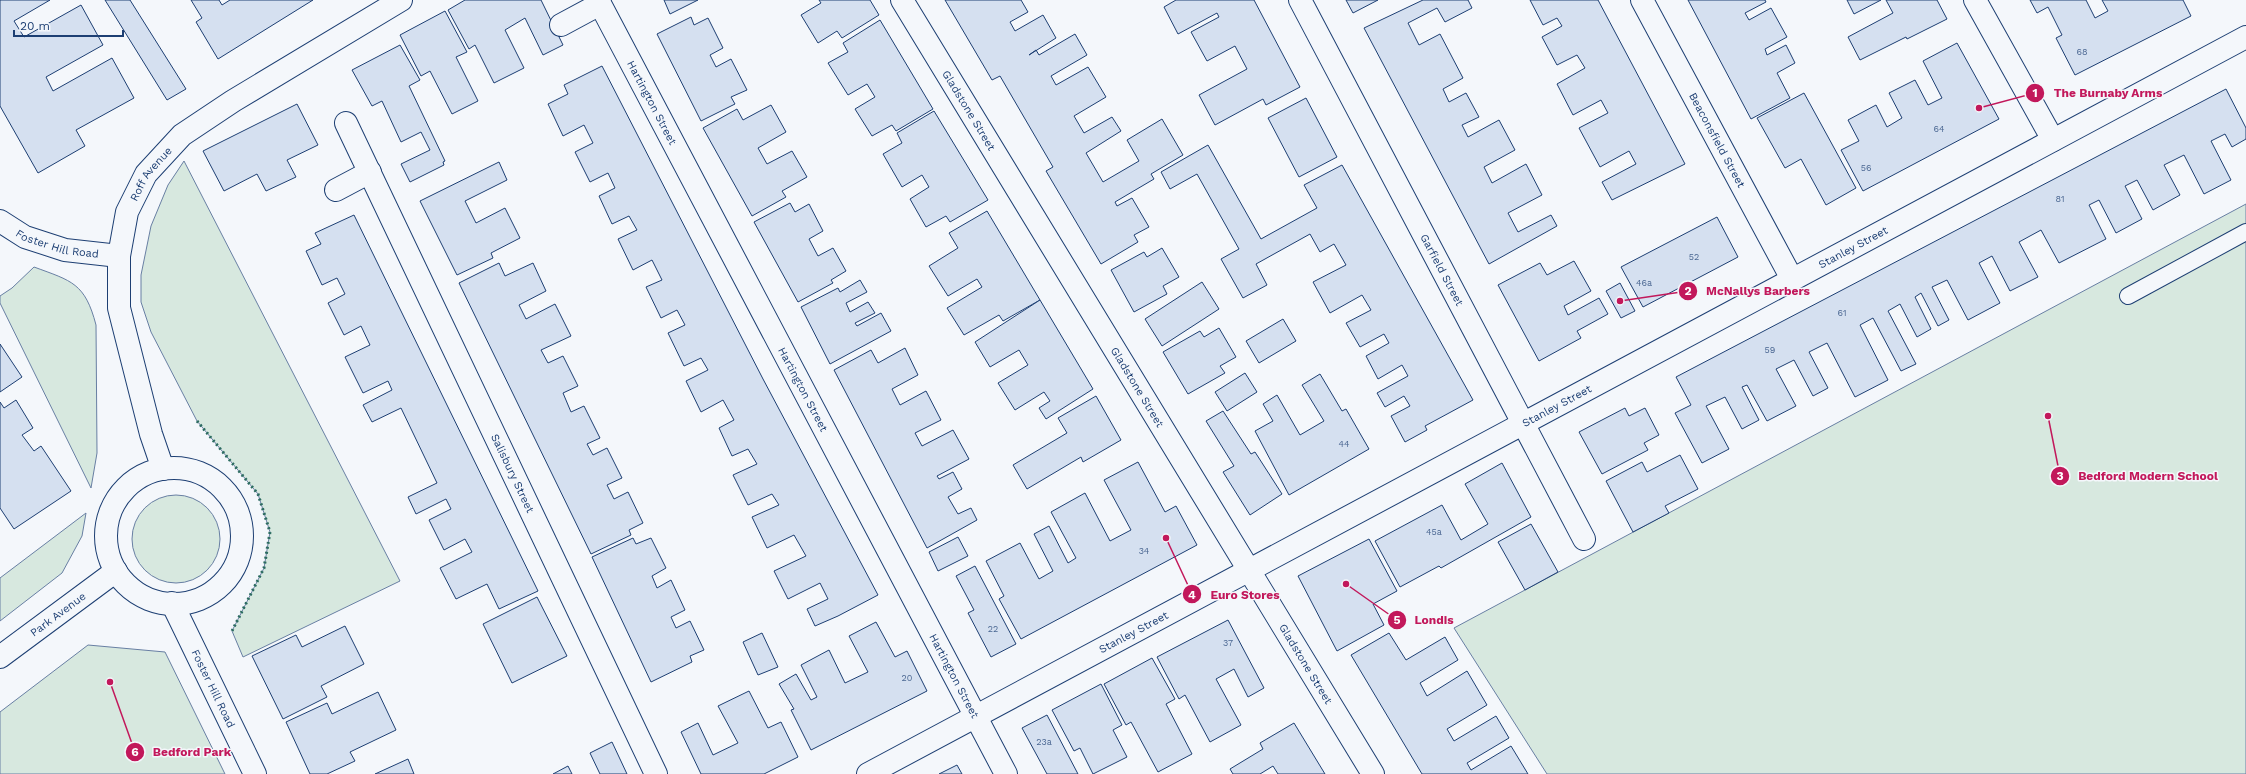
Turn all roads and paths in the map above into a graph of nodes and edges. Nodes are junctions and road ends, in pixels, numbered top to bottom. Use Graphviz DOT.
graph roads {
  1 [pos="401,0"];
  2 [pos="902,0"];
  3 [pos="1300,0"];
  4 [pos="1642,0"];
  5 [pos="1975,0"];
  6 [pos="599,2"];
  7 [pos="561,25"];
  8 [pos="2246,37"];
  9 [pos="346,122"];
  10 [pos="2053,140"];
  11 [pos="370,172"];
  12 [pos="336,190"];
  13 [pos="0,221"];
  14 [pos="2246,232"];
  15 [pos="119,256"];
  16 [pos="1792,280"];
  17 [pos="2128,296"];
  18 [pos="1524,423"];
  19 [pos="163,469"];
  20 [pos="1584,539"];
  21 [pos="1249,570"];
  22 [pos="116,571"];
  23 [pos="172,603"];
  24 [pos="0,657"];
  25 [pos="976,716"];
  26 [pos="255,774"];
  27 [pos="656,774"];
  28 [pos="868,774"];
  29 [pos="1006,774"];
  30 [pos="1373,774"];
  1 -- 15 [label="street, Roff Avenue"];
  2 -- 21 [label="street, Gladstone Street"];
  3 -- 18 [label="street, Garfield Street"];
  4 -- 16 [label="street, Beaconsfield Street"];
  5 -- 10 [label="street"];
  6 -- 7 [label="street, Hartington Street"];
  6 -- 25 [label="street, Hartington Street"];
  8 -- 10 [label="street, Stanley Street"];
  9 -- 11 [label="street, Salisbury Street"];
  10 -- 16 [label="street, Stanley Street"];
  11 -- 12 [label="street"];
  11 -- 27 [label="street, Salisbury Street"];
  13 -- 15 [label="street, Foster Hill Road"];
  14 -- 17 [label="lane"];
  15 -- 19 [label="street, Roff Avenue"];
  16 -- 18 [label="street, Stanley Street"];
  18 -- 20 [label="street, Garfield Street"];
  18 -- 21 [label="street, Stanley Street"];
  19 -- 22 [label="street"];
  19 -- 23 [label="street"];
  21 -- 25 [label="street, Stanley Street"];
  21 -- 30 [label="street, Gladstone Street"];
  22 -- 23 [label="street"];
  22 -- 24 [label="street, Park Avenue"];
  23 -- 26 [label="street, Foster Hill Road"];
  25 -- 28 [label="street, Stanley Street"];
  25 -- 29 [label="street, Hartington Street"];
}
